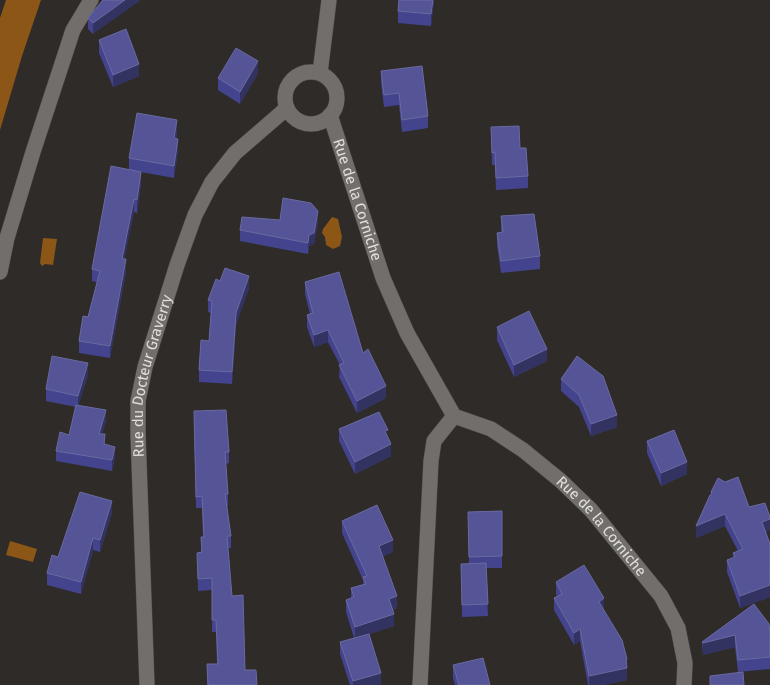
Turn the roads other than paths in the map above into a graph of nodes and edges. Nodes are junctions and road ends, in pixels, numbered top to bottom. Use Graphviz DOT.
graph roads {
  1 [pos="91,0"];
  2 [pos="329,0"];
  3 [pos="320,73"];
  4 [pos="286,108"];
  5 [pos="330,116"];
  6 [pos="0,272"];
  7 [pos="454,416"];
  8 [pos="147,685"];
  9 [pos="420,685"];
  10 [pos="684,685"];
  1 -- 6 [label="street"];
  2 -- 3 [label="street"];
  3 -- 4 [label="street"];
  3 -- 5 [label="street"];
  4 -- 5 [label="street"];
  4 -- 8 [label="street, Rue du Docteur Graverry"];
  5 -- 7 [label="street, Rue de la Corniche"];
  7 -- 9 [label="street"];
  7 -- 10 [label="street, Rue de la Corniche"];
}
